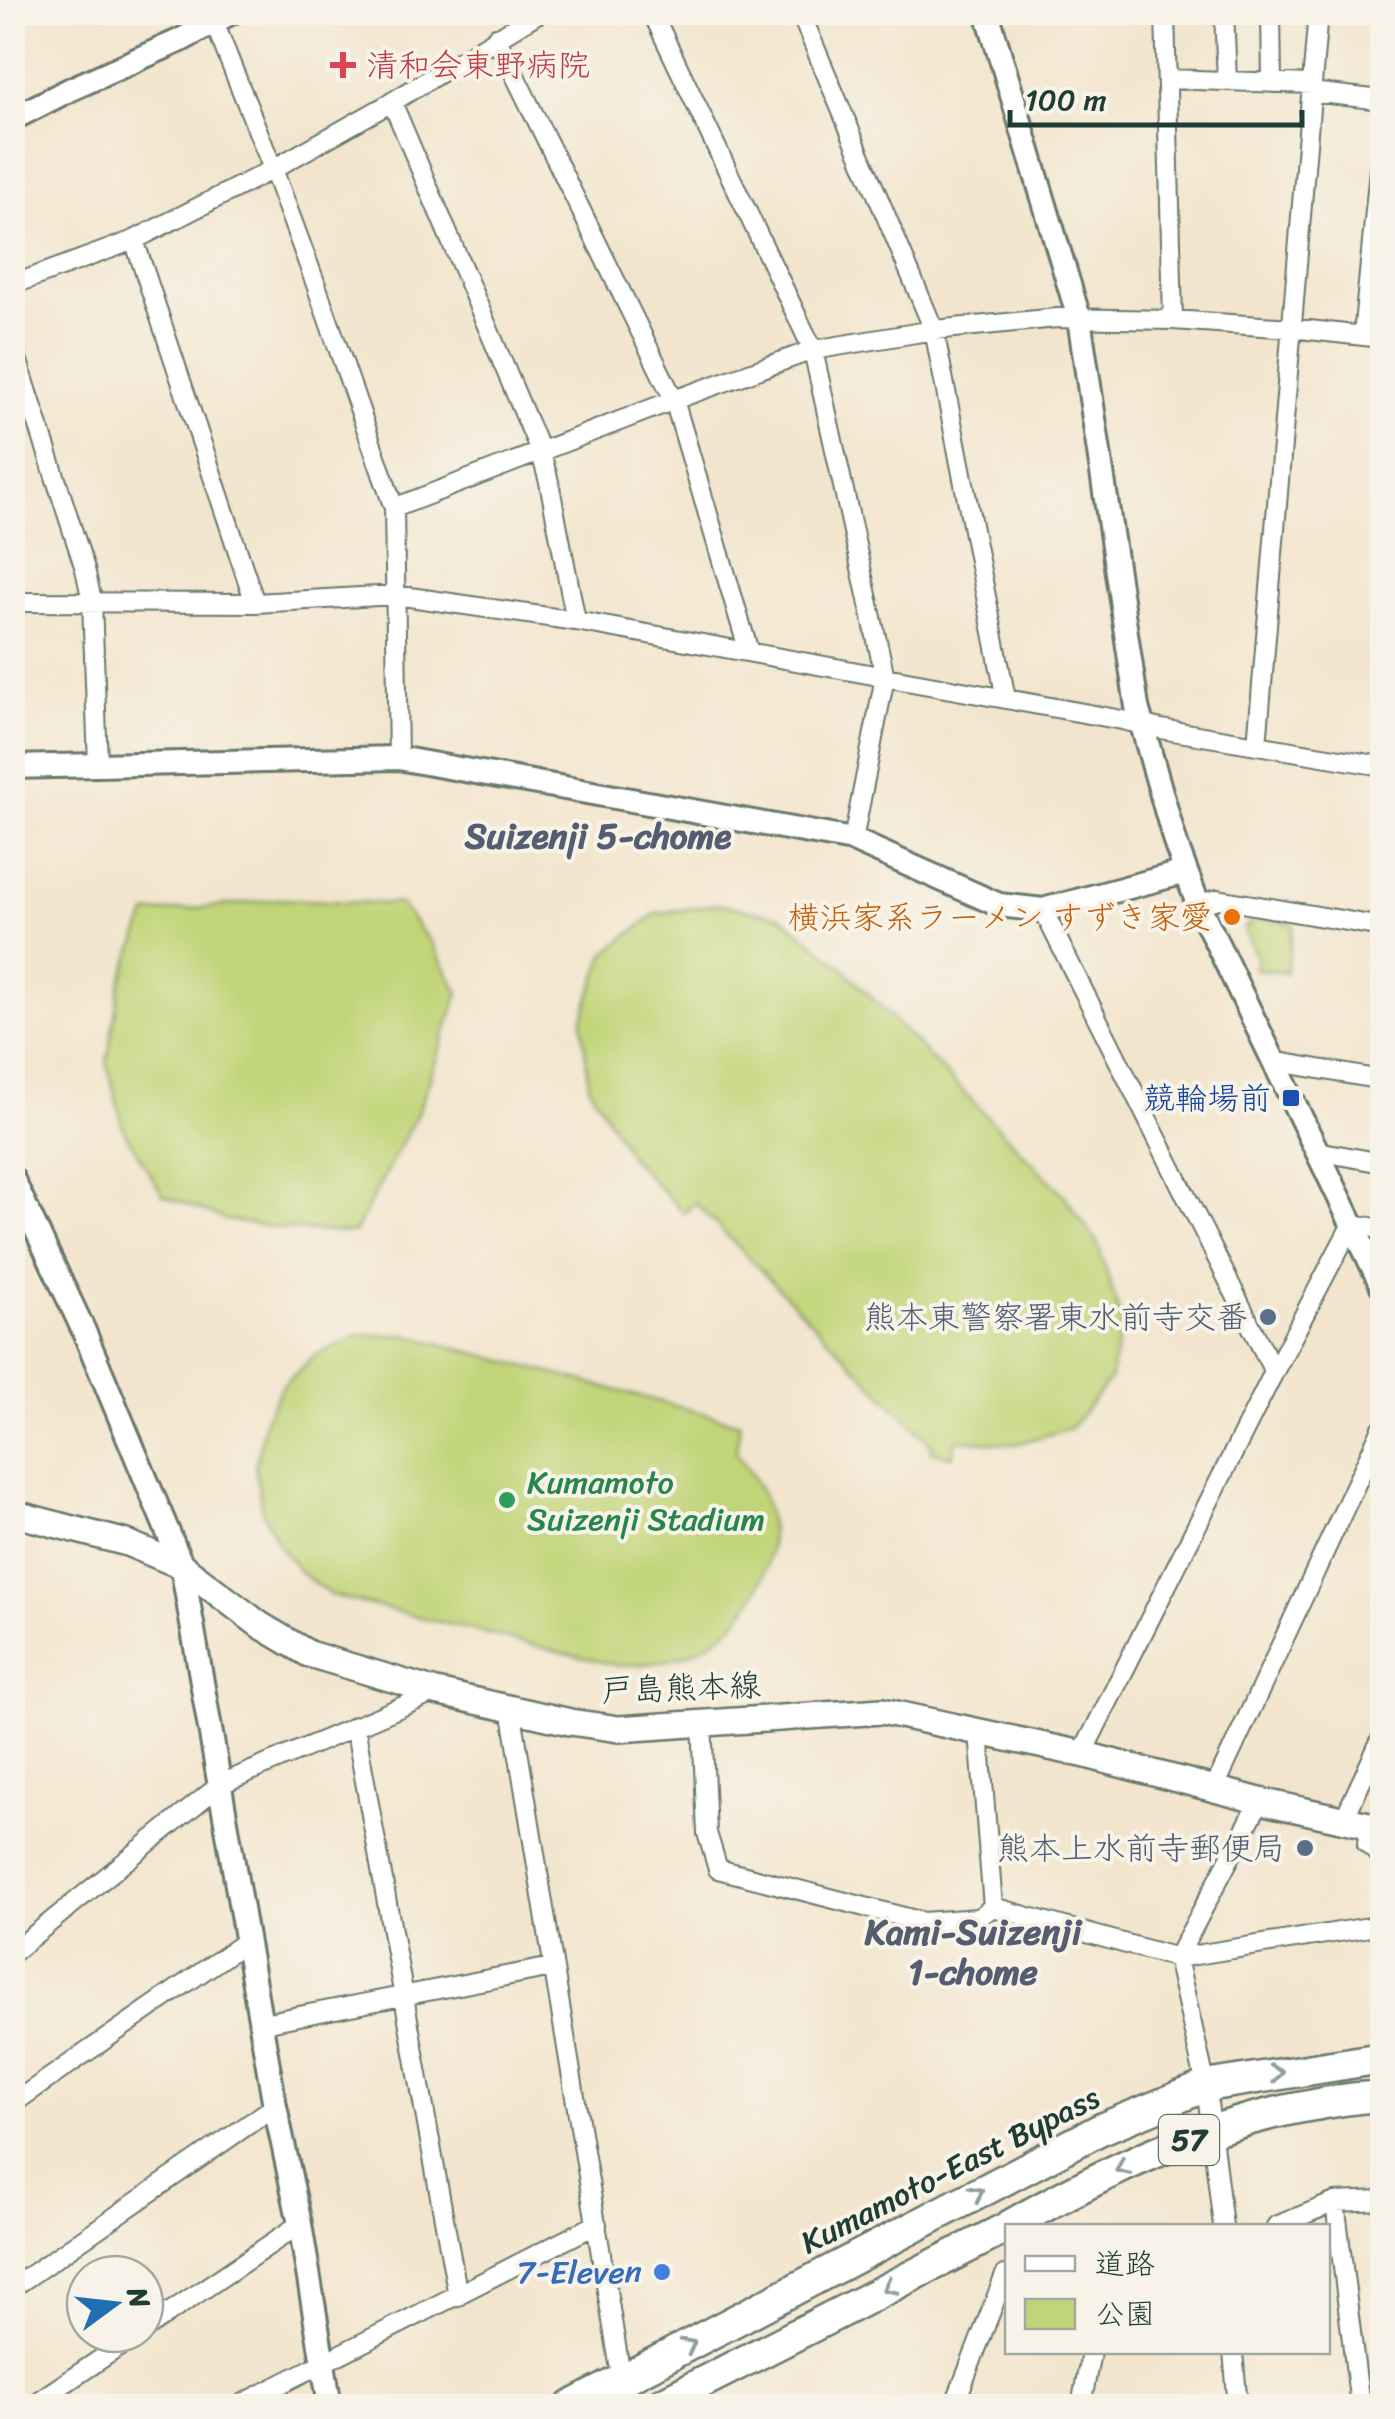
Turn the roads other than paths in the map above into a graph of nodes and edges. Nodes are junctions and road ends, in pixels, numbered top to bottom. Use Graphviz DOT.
graph roads {
  1 [pos="540,12"];
  2 [pos="652,12"];
  3 [pos="800,12"];
  4 [pos="986,12"];
  5 [pos="1165,12"];
  6 [pos="1224,12"];
  7 [pos="1270,12"];
  8 [pos="1318,12"];
  9 [pos="219,16"];
  10 [pos="496,38"];
  11 [pos="1167,80"];
  12 [pos="1227,82"];
  13 [pos="1272,83"];
  14 [pos="1311,88"];
  15 [pos="1382,100"];
  16 [pos="392,102"];
  17 [pos="12,119"];
  18 [pos="1382,138"];
  19 [pos="273,168"];
  20 [pos="134,240"];
  21 [pos="12,285"];
  22 [pos="1079,318"];
  23 [pos="1173,320"];
  24 [pos="1291,328"];
  25 [pos="934,330"];
  26 [pos="1362,336"];
  27 [pos="1382,338"];
  28 [pos="12,344"];
  29 [pos="813,350"];
  30 [pos="674,400"];
  31 [pos="540,453"];
  32 [pos="394,508"];
  33 [pos="396,594"];
  34 [pos="92,601"];
  35 [pos="12,602"];
  36 [pos="255,603"];
  37 [pos="576,621"];
  38 [pos="749,652"];
  39 [pos="885,677"];
  40 [pos="1006,698"];
  41 [pos="1141,724"];
  42 [pos="1257,745"];
  43 [pos="398,758"];
  44 [pos="98,764"];
  45 [pos="1382,766"];
  46 [pos="12,767"];
  47 [pos="853,840"];
  48 [pos="1185,872"];
  49 [pos="1198,904"];
  50 [pos="1044,910"];
  51 [pos="1382,926"];
  52 [pos="1273,1061"];
  53 [pos="1382,1080"];
  54 [pos="1317,1151"];
  55 [pos="1382,1163"];
  56 [pos="12,1178"];
  57 [pos="1352,1224"];
  58 [pos="1382,1229"];
  59 [pos="1382,1286"];
  60 [pos="1274,1372"];
  61 [pos="1382,1428"];
  62 [pos="12,1514"];
  63 [pos="182,1566"];
  64 [pos="436,1692"];
  65 [pos="511,1708"];
  66 [pos="702,1722"];
  67 [pos="355,1726"];
  68 [pos="978,1732"];
  69 [pos="1382,1737"];
  70 [pos="1082,1754"];
  71 [pos="221,1784"];
  72 [pos="1214,1789"];
  73 [pos="1260,1801"];
  74 [pos="1344,1819"];
  75 [pos="1376,1826"];
  76 [pos="1382,1858"];
  77 [pos="993,1908"];
  78 [pos="1382,1925"];
  79 [pos="248,1940"];
  80 [pos="12,1953"];
  81 [pos="1177,1958"];
  82 [pos="552,1967"];
  83 [pos="404,1996"];
  84 [pos="262,2024"];
  85 [pos="1382,2058"];
  86 [pos="1206,2086"];
  87 [pos="1382,2097"];
  88 [pos="12,2104"];
  89 [pos="276,2106"];
  90 [pos="1212,2130"];
  91 [pos="1382,2200"];
  92 [pos="1335,2202"];
  93 [pos="300,2224"];
  94 [pos="596,2224"];
  95 [pos="1031,2224"];
  96 [pos="1222,2224"];
  97 [pos="1281,2224"];
  98 [pos="1001,2251"];
  99 [pos="12,2288"];
  100 [pos="458,2296"];
  101 [pos="165,2315"];
  102 [pos="108,2354"];
  103 [pos="1091,2354"];
  104 [pos="1233,2354"];
  105 [pos="322,2364"];
  106 [pos="624,2393"];
  107 [pos="31,2406"];
  108 [pos="238,2406"];
  109 [pos="330,2406"];
  110 [pos="572,2406"];
  111 [pos="656,2406"];
  112 [pos="954,2406"];
  113 [pos="1081,2406"];
  114 [pos="1238,2406"];
  115 [pos="1360,2406"];
  1 -- 10 [label="street"];
  2 -- 29 [label="street"];
  3 -- 25 [label="street"];
  4 -- 22 [label="street"];
  5 -- 11 [label="street"];
  6 -- 12 [label="street"];
  7 -- 13 [label="street"];
  8 -- 14 [label="street"];
  9 -- 17 [label="street"];
  9 -- 19 [label="street"];
  10 -- 16 [label="street"];
  10 -- 30 [label="street"];
  11 -- 12 [label="street"];
  11 -- 23 [label="street"];
  12 -- 13 [label="street"];
  13 -- 14 [label="street"];
  14 -- 15 [label="street"];
  14 -- 24 [label="street"];
  16 -- 19 [label="street"];
  16 -- 31 [label="street"];
  18 -- 26 [label="street"];
  19 -- 20 [label="street"];
  19 -- 32 [label="street"];
  20 -- 21 [label="street"];
  20 -- 36 [label="street"];
  22 -- 23 [label="street"];
  22 -- 25 [label="street"];
  22 -- 41 [label="street"];
  23 -- 24 [label="street"];
  24 -- 26 [label="street"];
  24 -- 42 [label="street"];
  25 -- 29 [label="street"];
  25 -- 40 [label="street"];
  26 -- 27 [label="street"];
  28 -- 34 [label="street"];
  29 -- 30 [label="street"];
  29 -- 39 [label="street"];
  30 -- 31 [label="street"];
  30 -- 38 [label="street"];
  31 -- 32 [label="street"];
  31 -- 37 [label="street"];
  32 -- 33 [label="street"];
  33 -- 36 [label="street"];
  33 -- 37 [label="street"];
  33 -- 43 [label="street"];
  34 -- 35 [label="street"];
  34 -- 36 [label="street"];
  34 -- 44 [label="street"];
  37 -- 38 [label="street"];
  38 -- 39 [label="street"];
  39 -- 40 [label="street"];
  39 -- 47 [label="street"];
  40 -- 41 [label="street"];
  41 -- 42 [label="street"];
  41 -- 48 [label="street"];
  42 -- 45 [label="street"];
  43 -- 44 [label="street"];
  43 -- 47 [label="street"];
  44 -- 46 [label="street"];
  47 -- 50 [label="street"];
  48 -- 49 [label="street"];
  48 -- 50 [label="street"];
  49 -- 51 [label="street"];
  49 -- 52 [label="street"];
  50 -- 60 [label="street"];
  52 -- 53 [label="street"];
  52 -- 54 [label="street"];
  54 -- 55 [label="street"];
  54 -- 57 [label="street"];
  56 -- 63 [label="street"];
  57 -- 58 [label="street"];
  57 -- 59 [label="street"];
  57 -- 60 [label="street"];
  60 -- 70 [label="street"];
  61 -- 72 [label="street"];
  62 -- 63 [label="main road, 戸島熊本線"];
  63 -- 64 [label="main road, 戸島熊本線"];
  63 -- 71 [label="street"];
  64 -- 65 [label="main road, 戸島熊本線"];
  64 -- 67 [label="street"];
  65 -- 66 [label="main road, 戸島熊本線"];
  65 -- 82 [label="street"];
  66 -- 68 [label="main road, 戸島熊本線"];
  66 -- 77 [label="street"];
  67 -- 71 [label="street"];
  67 -- 83 [label="street"];
  68 -- 70 [label="main road, 戸島熊本線"];
  68 -- 77 [label="street"];
  69 -- 74 [label="street"];
  70 -- 72 [label="main road, 戸島熊本線"];
  71 -- 79 [label="street"];
  71 -- 80 [label="street"];
  72 -- 73 [label="main road, 戸島熊本線"];
  73 -- 74 [label="main road, 戸島熊本線"];
  73 -- 81 [label="street"];
  74 -- 75 [label="main road, 戸島熊本線"];
  75 -- 76 [label="street"];
  77 -- 81 [label="street"];
  78 -- 81 [label="street"];
  79 -- 84 [label="street"];
  79 -- 88 [label="street"];
  81 -- 86 [label="street"];
  82 -- 83 [label="street"];
  82 -- 94 [label="street"];
  83 -- 84 [label="street"];
  83 -- 100 [label="street"];
  84 -- 89 [label="street"];
  86 -- 85 [label="highway, Kumamoto-East Bypass / 57, one-way"];
  86 -- 90 [label="street"];
  106 -- 86 [label="highway, Kumamoto-East Bypass / 57, one-way"];
  87 -- 90 [label="highway, 57"];
  89 -- 93 [label="street"];
  89 -- 99 [label="street"];
  90 -- 95 [label="highway, 57, one-way"];
  90 -- 96 [label="street"];
  91 -- 92 [label="street"];
  92 -- 97 [label="street"];
  92 -- 115 [label="street"];
  93 -- 101 [label="street"];
  93 -- 105 [label="street"];
  94 -- 100 [label="street"];
  94 -- 106 [label="street"];
  98 -- 111 [label="highway, 57, one-way"];
  98 -- 112 [label="street"];
  100 -- 105 [label="street"];
  102 -- 107 [label="street"];
  103 -- 113 [label="street"];
  104 -- 114 [label="street"];
  105 -- 108 [label="street"];
  105 -- 109 [label="street"];
  106 -- 110 [label="highway, Kumamoto-East Bypass / 57"];
}
